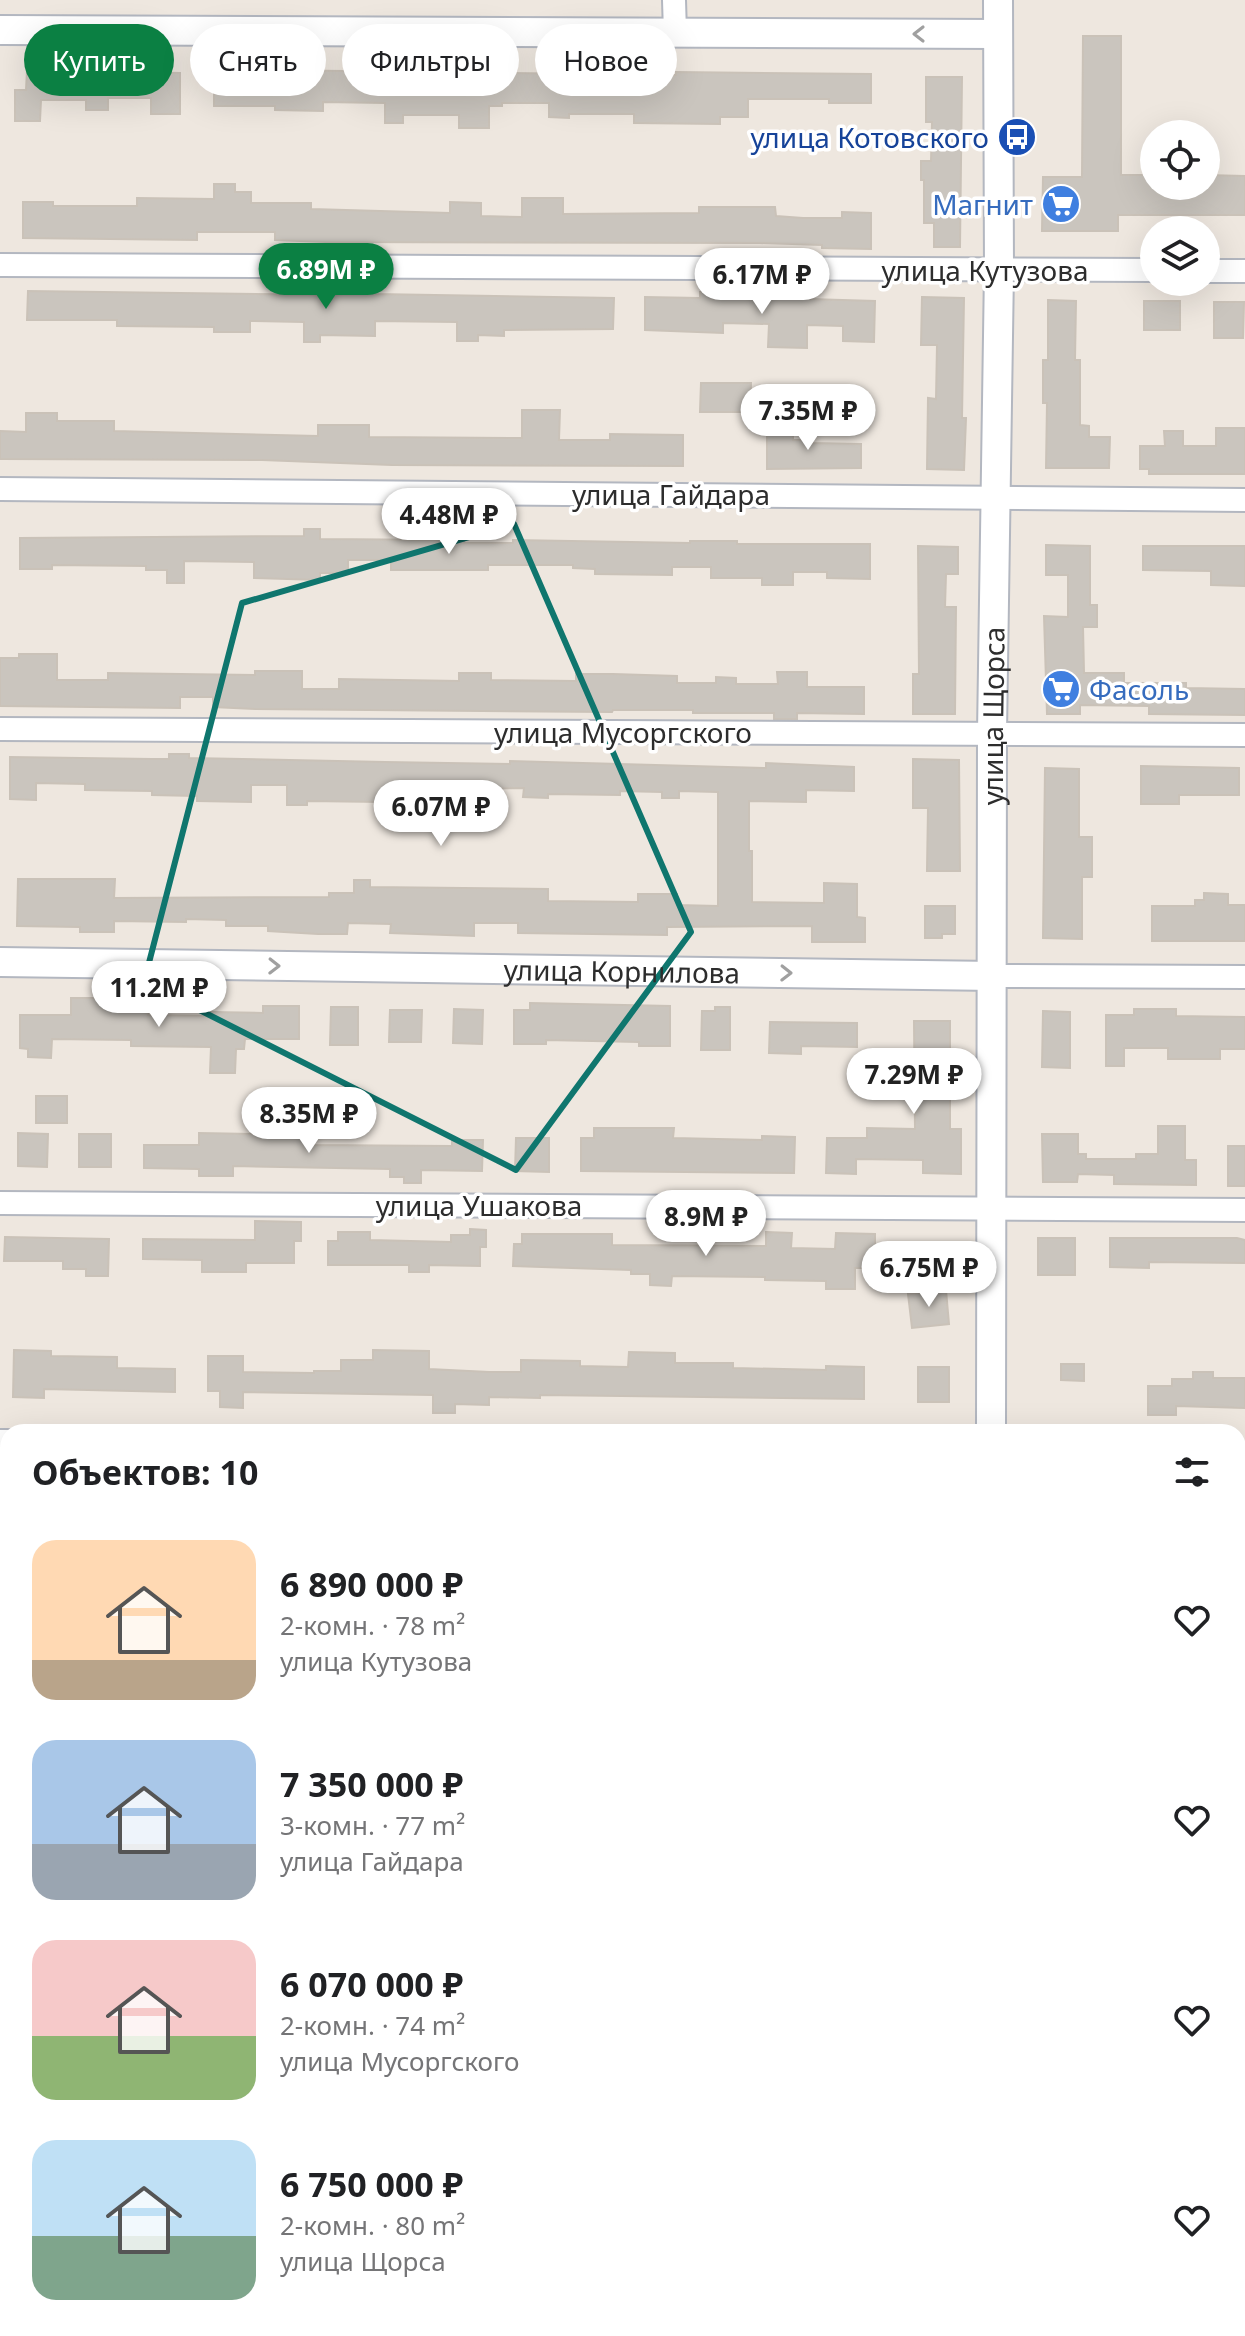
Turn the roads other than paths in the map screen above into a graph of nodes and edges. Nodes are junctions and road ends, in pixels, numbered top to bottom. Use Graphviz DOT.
graph roads {
  1 [pos="674,0"];
  2 [pos="998,0"];
  3 [pos="675,24"];
  4 [pos="0,30"];
  5 [pos="535,32"];
  6 [pos="677,33"];
  7 [pos="997,34"];
  8 [pos="0,265"];
  9 [pos="999,270"];
  10 [pos="1140,270"];
  11 [pos="1220,271"];
  12 [pos="1245,271"];
  13 [pos="0,489"];
  14 [pos="996,496"];
  15 [pos="1245,500"];
  16 [pos="0,729"];
  17 [pos="992,733"];
  18 [pos="1245,735"];
  19 [pos="0,962"];
  20 [pos="994,976"];
  21 [pos="1245,977"];
  22 [pos="0,1203"];
  23 [pos="993,1208"];
  24 [pos="1245,1210"];
  25 [pos="991,1424"];
  1 -- 3 [label="street"];
  2 -- 7 [label="street, улица Щорса"];
  4 -- 5 [label="street"];
  7 -- 6 [label="street, one-way"];
  7 -- 9 [label="street, улица Щорса"];
  8 -- 9 [label="street, улица Кутузова"];
  9 -- 10 [label="street, улица Кутузова"];
  9 -- 14 [label="street, улица Щорса"];
  11 -- 12 [label="street"];
  13 -- 14 [label="street, улица Гайдара"];
  14 -- 15 [label="street, улица Гайдара"];
  14 -- 17 [label="street, улица Щорса"];
  16 -- 17 [label="street, улица Мусоргского"];
  17 -- 18 [label="street, улица Мусоргского"];
  17 -- 20 [label="street, улица Щорса"];
  19 -- 20 [label="street, улица Корнилова, one-way"];
  20 -- 21 [label="street, улица Корнилова"];
  20 -- 23 [label="street, улица Щорса"];
  22 -- 23 [label="street, улица Ушакова"];
  23 -- 24 [label="street, улица Ушакова"];
  23 -- 25 [label="street, улица Щорса"];
}
